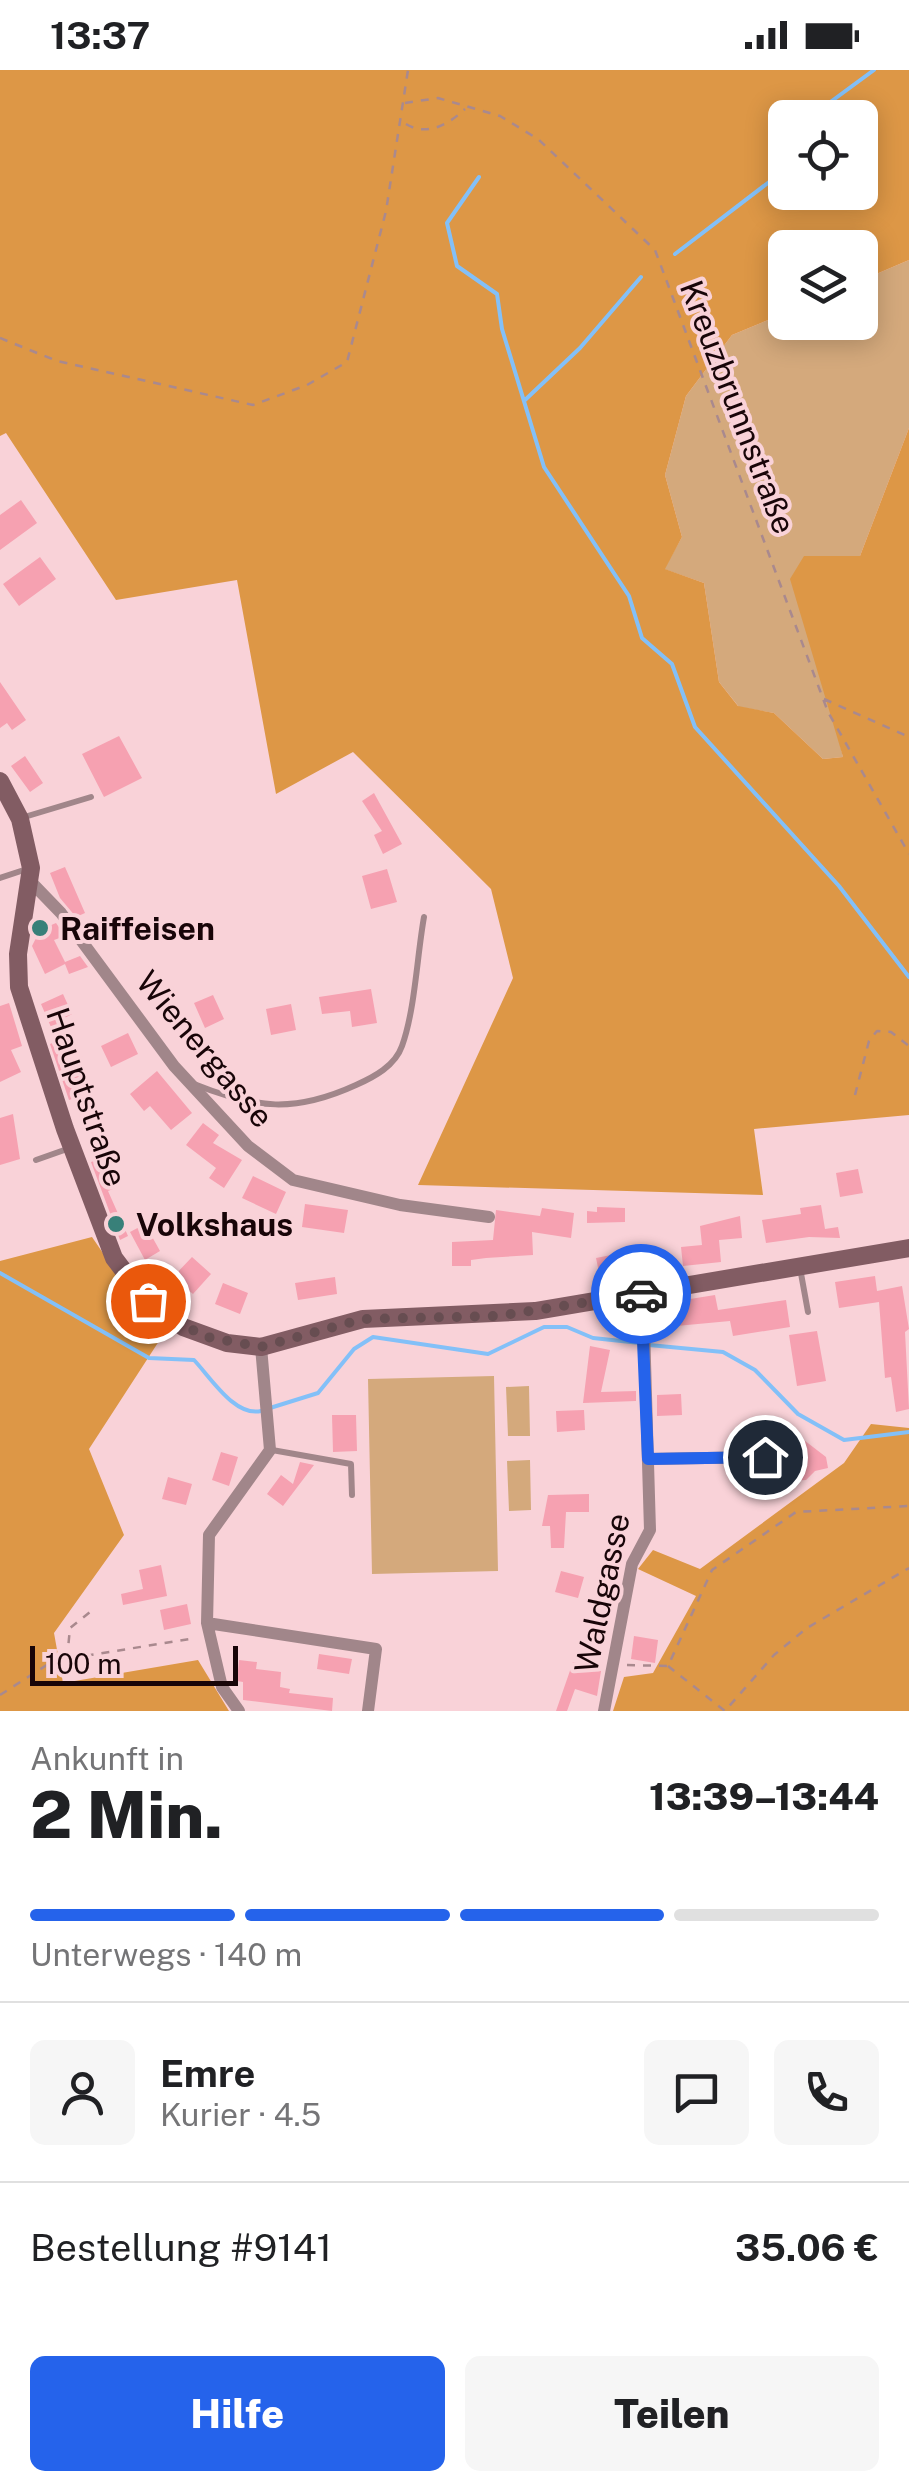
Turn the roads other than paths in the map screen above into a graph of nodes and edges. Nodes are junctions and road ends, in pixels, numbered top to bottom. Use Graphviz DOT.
graph roads {
  1 [pos="0,781"];
  2 [pos="91,797"];
  3 [pos="20,819"];
  4 [pos="31,876"];
  5 [pos="0,878"];
  6 [pos="424,918"];
  7 [pos="188,1081"];
  8 [pos="71,1147"];
  9 [pos="36,1160"];
  10 [pos="489,1217"];
  11 [pos="909,1248"];
  12 [pos="800,1267"];
  13 [pos="643,1294"];
  14 [pos="808,1312"];
  15 [pos="261,1347"];
  16 [pos="270,1450"];
  17 [pos="765,1457"];
  18 [pos="648,1459"];
  19 [pos="352,1494"];
  20 [pos="208,1629"];
  21 [pos="240,1711"];
  22 [pos="368,1711"];
  23 [pos="604,1711"];
  1 -- 3 [label="main road, Hauptstraße"];
  2 -- 3 [label="lane"];
  3 -- 4 [label="main road, Hauptstraße"];
  4 -- 5 [label="lane"];
  4 -- 7 [label="street, Wienergasse"];
  4 -- 8 [label="main road, Hauptstraße"];
  6 -- 7 [label="lane"];
  7 -- 10 [label="street, Wienergasse"];
  8 -- 9 [label="lane"];
  8 -- 15 [label="main road, Hauptstraße"];
  11 -- 12 [label="main road, Hauptstraße"];
  12 -- 13 [label="main road, Hauptstraße"];
  12 -- 14 [label="lane"];
  13 -- 15 [label="main road, Hauptstraße"];
  13 -- 18 [label="street, Waldgasse"];
  15 -- 16 [label="street"];
  16 -- 19 [label="lane"];
  16 -- 20 [label="street"];
  17 -- 18 [label="street"];
  18 -- 23 [label="street, Waldgasse"];
  20 -- 21 [label="street"];
  20 -- 22 [label="street"];
}
